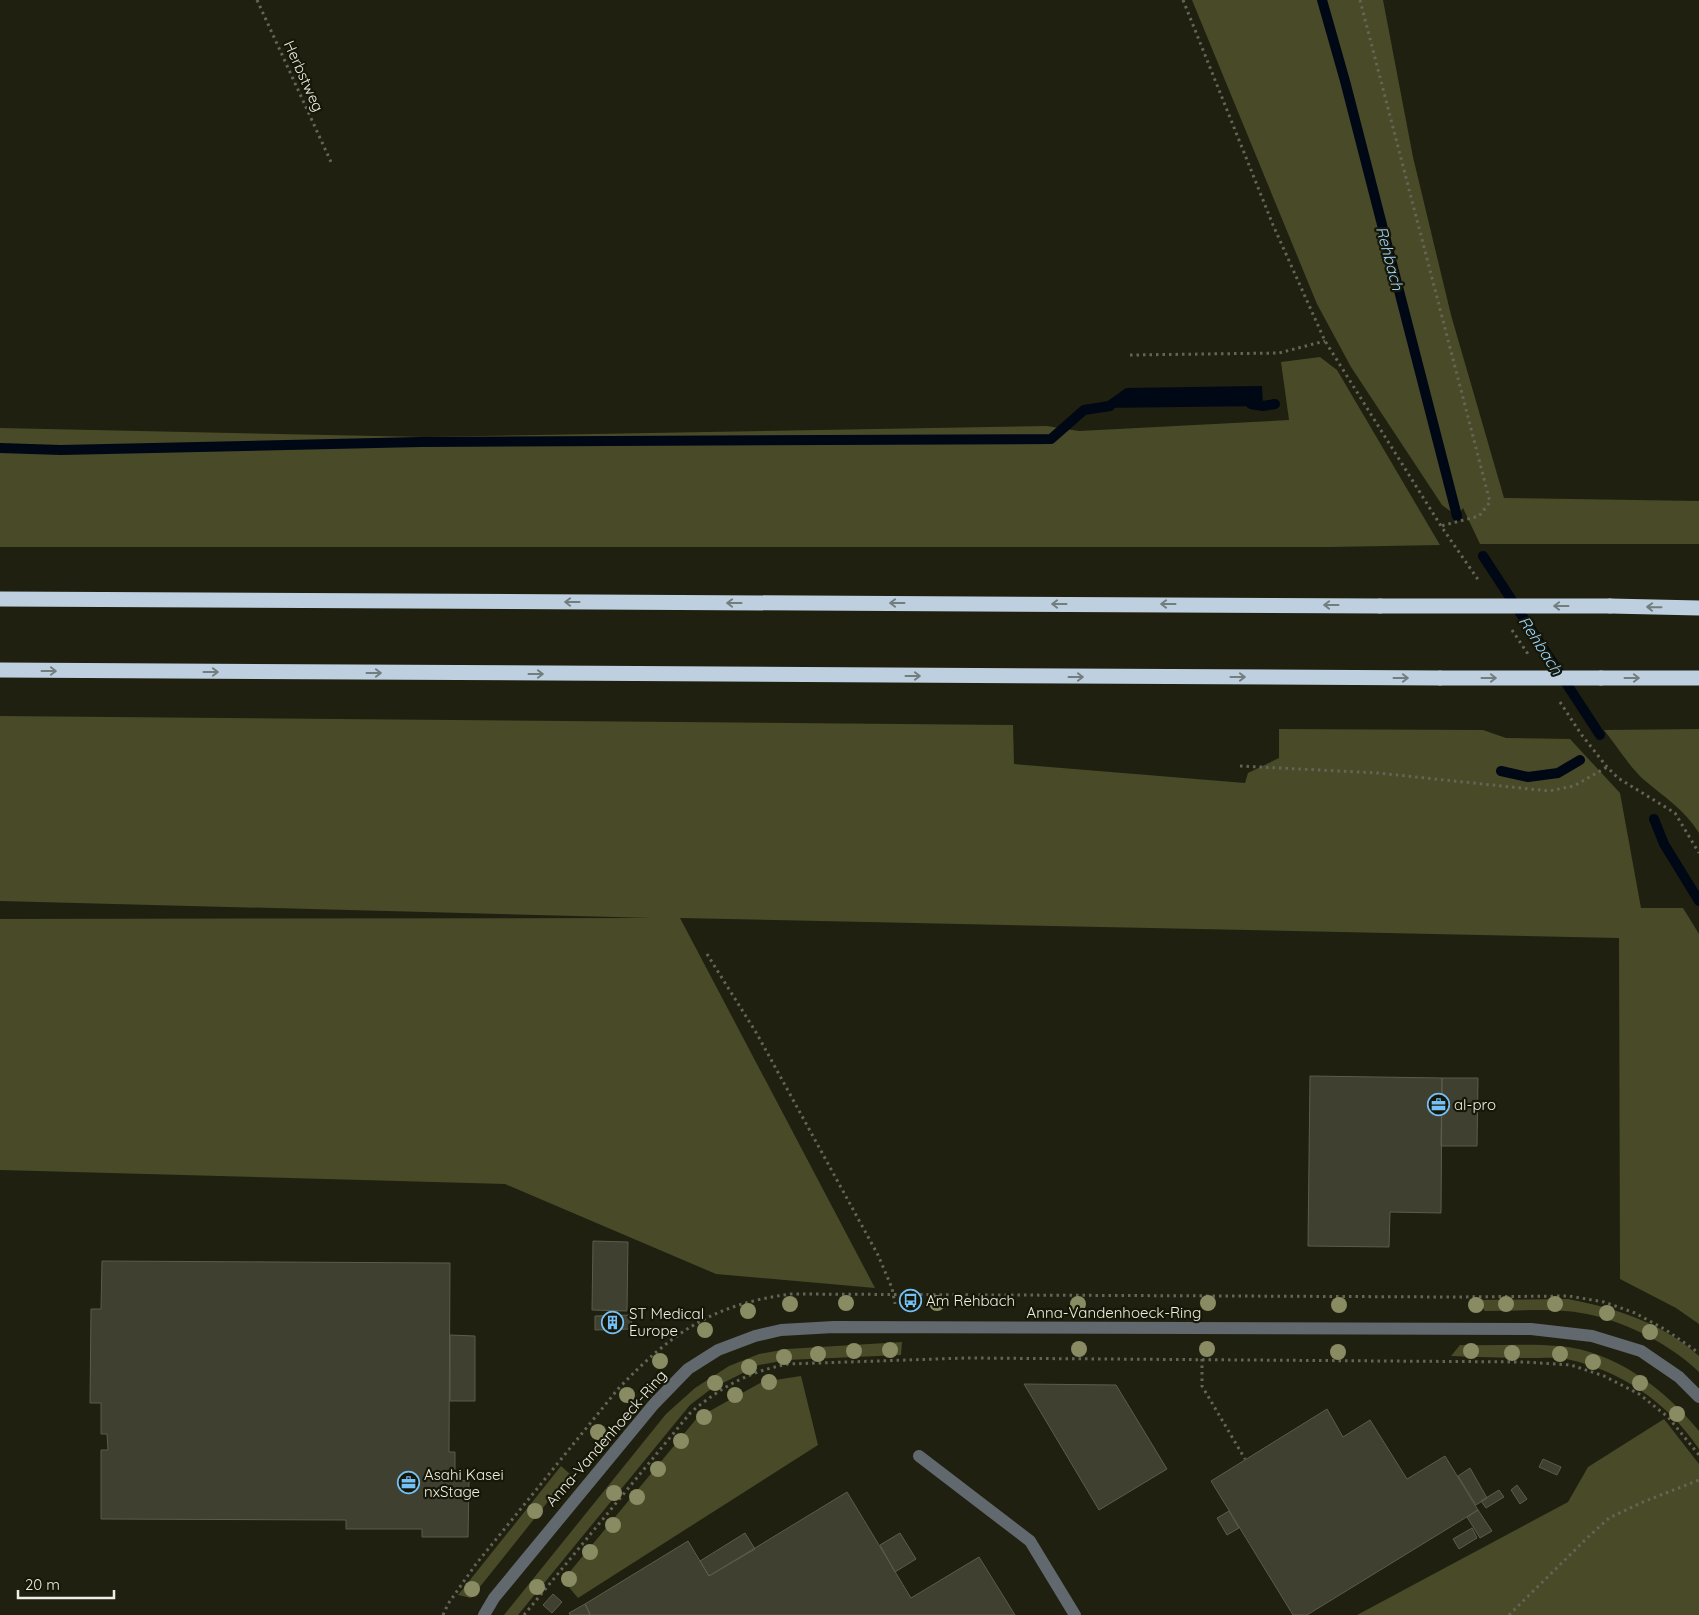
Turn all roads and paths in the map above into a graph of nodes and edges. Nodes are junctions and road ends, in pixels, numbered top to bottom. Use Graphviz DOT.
graph roads {
  1 [pos="257,0"];
  2 [pos="1184,0"];
  3 [pos="1360,0"];
  4 [pos="331,162"];
  5 [pos="1325,341"];
  6 [pos="1130,355"];
  7 [pos="1441,526"];
  8 [pos="1484,589"];
  9 [pos="0,599"];
  10 [pos="1699,608"];
  11 [pos="1511,629"];
  12 [pos="1533,661"];
  13 [pos="0,670"];
  14 [pos="1699,678"];
  15 [pos="1560,702"];
  16 [pos="1240,766"];
  17 [pos="1607,767"];
  18 [pos="1699,853"];
  19 [pos="707,954"];
  20 [pos="893,1294"];
  21 [pos="898,1327"];
  22 [pos="1699,1353"];
  23 [pos="1202,1360"];
  24 [pos="1699,1397"];
  25 [pos="1699,1455"];
  26 [pos="919,1456"];
  27 [pos="1245,1459"];
  28 [pos="1699,1480"];
  29 [pos="443,1615"];
  30 [pos="484,1615"];
  31 [pos="524,1615"];
  32 [pos="1075,1615"];
  33 [pos="1509,1615"];
  1 -- 4 [label="path, Herbstweg"];
  2 -- 5 [label="path"];
  3 -- 7 [label="path"];
  5 -- 6 [label="path"];
  5 -- 7 [label="path"];
  7 -- 8 [label="path"];
  10 -- 9 [label="highway, one-way, bridge"];
  11 -- 12 [label="path"];
  13 -- 14 [label="highway, one-way, bridge"];
  15 -- 17 [label="path"];
  16 -- 17 [label="path"];
  17 -- 18 [label="path"];
  19 -- 20 [label="path"];
  20 -- 21 [label="path"];
  20 -- 22 [label="path"];
  20 -- 29 [label="path"];
  21 -- 24 [label="street, Anna-Vandenhoeck-Ring"];
  21 -- 30 [label="street, Anna-Vandenhoeck-Ring"];
  23 -- 25 [label="path"];
  23 -- 27 [label="path"];
  23 -- 31 [label="path"];
  26 -- 32 [label="street"];
  28 -- 33 [label="path"];
}
